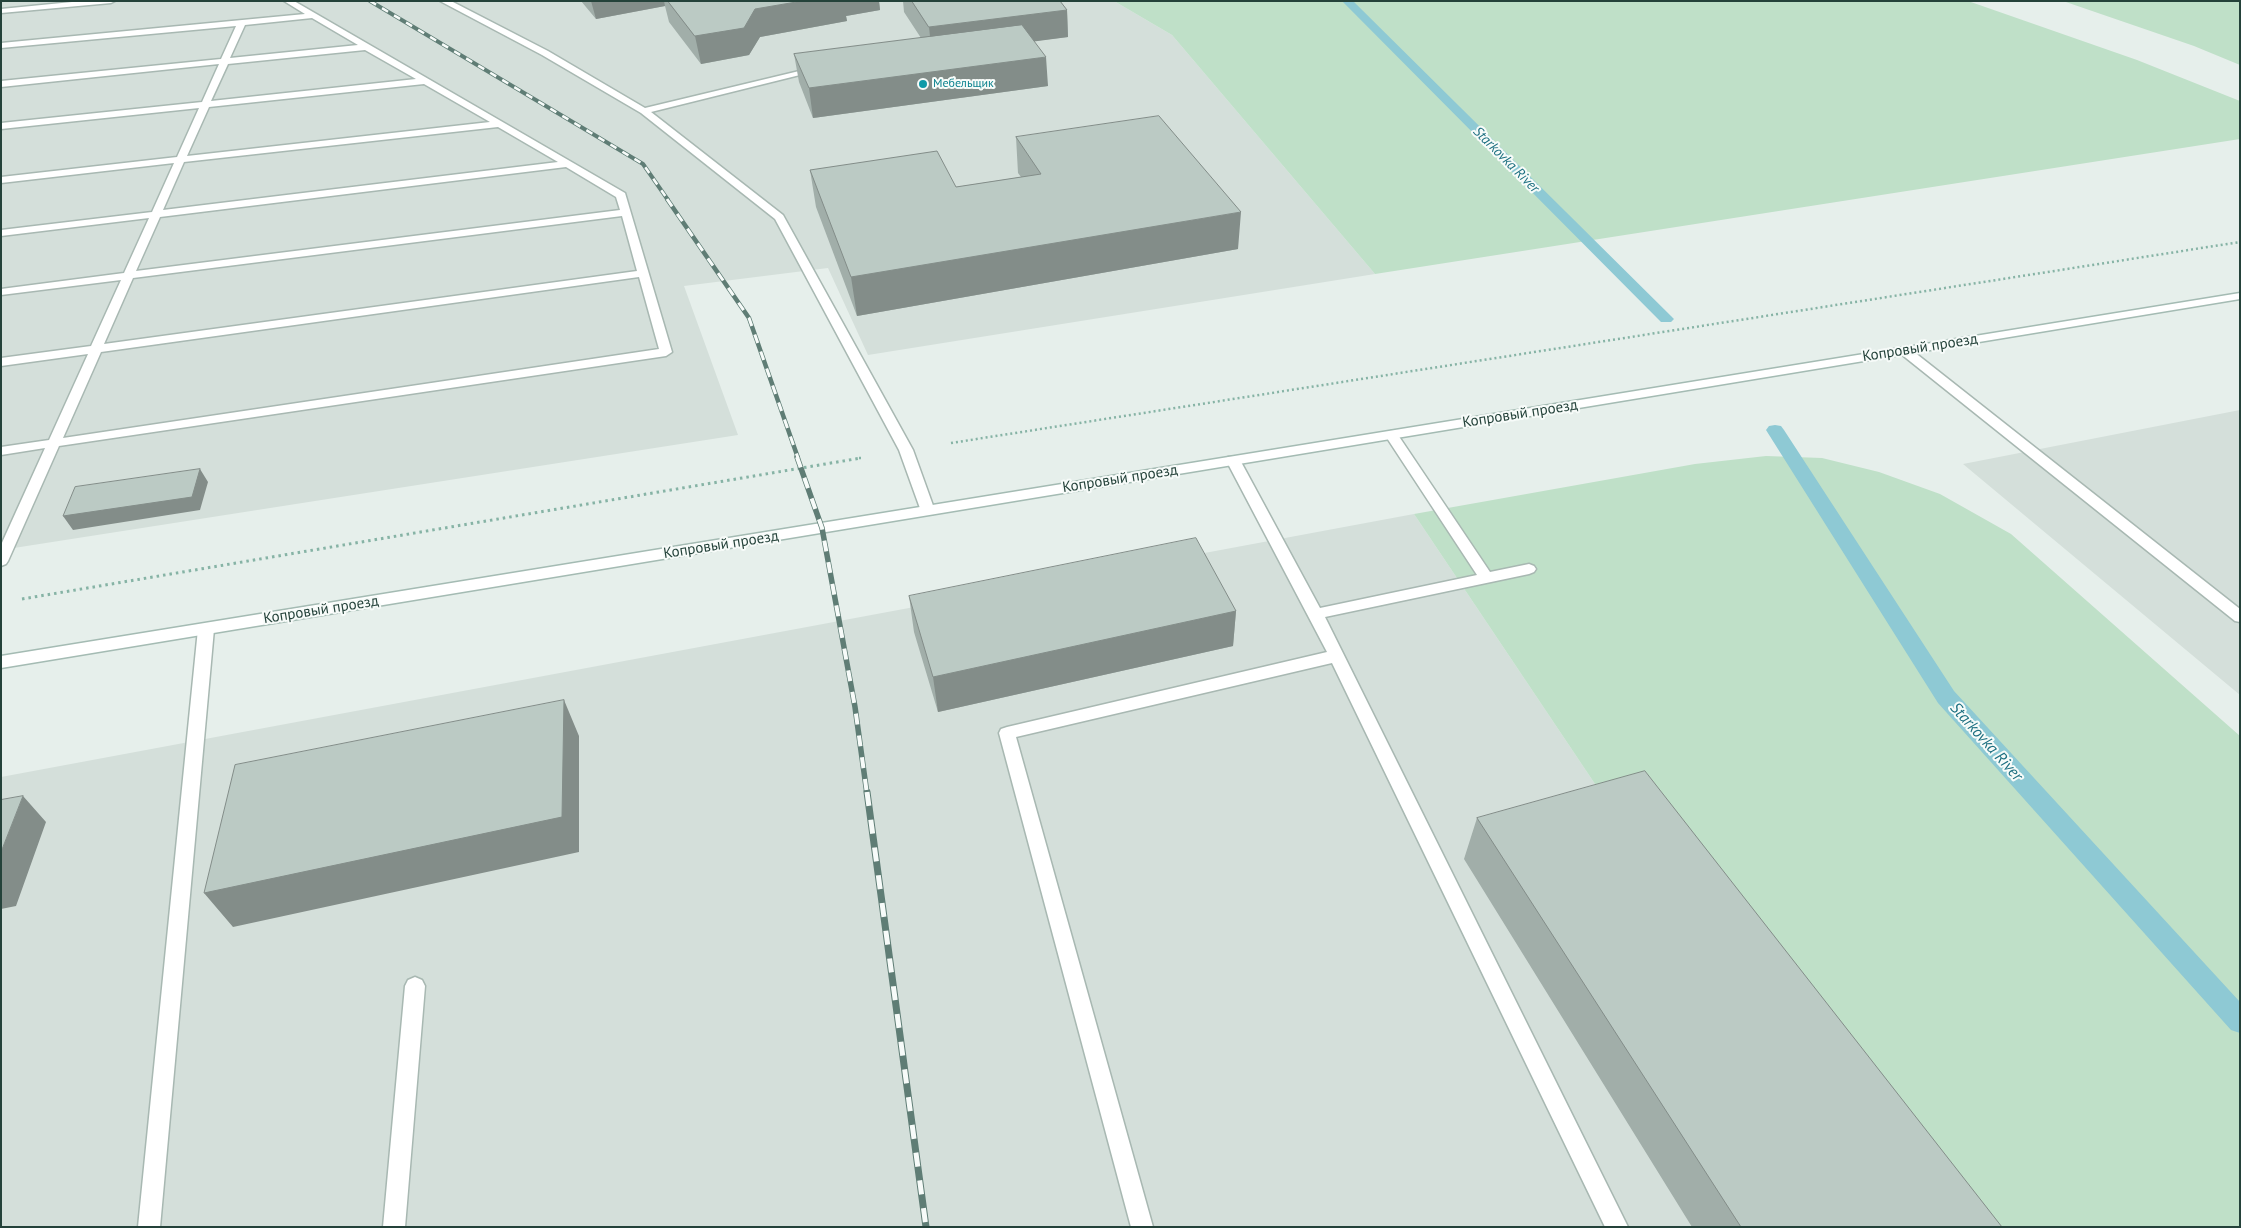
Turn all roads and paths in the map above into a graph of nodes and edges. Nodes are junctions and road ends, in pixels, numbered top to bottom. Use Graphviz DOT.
graph roads {
  1 [pos="112,1"];
  2 [pos="288,1"];
  3 [pos="444,1"];
  4 [pos="1,11"];
  5 [pos="313,16"];
  6 [pos="242,22"];
  7 [pos="1,46"];
  8 [pos="366,47"];
  9 [pos="225,61"];
  10 [pos="831,64"];
  11 [pos="426,81"];
  12 [pos="1,84"];
  13 [pos="206,104"];
  14 [pos="644,111"];
  15 [pos="498,124"];
  16 [pos="1,126"];
  17 [pos="181,160"];
  18 [pos="568,164"];
  19 [pos="1,180"];
  20 [pos="626,212"];
  21 [pos="157,214"];
  22 [pos="1,233"];
  23 [pos="2240,242"];
  24 [pos="644,273"];
  25 [pos="129,276"];
  26 [pos="1,292"];
  27 [pos="2240,296"];
  28 [pos="97,349"];
  29 [pos="1906,351"];
  30 [pos="1,362"];
  31 [pos="1391,435"];
  32 [pos="54,444"];
  33 [pos="906,450"];
  34 [pos="1,452"];
  35 [pos="1233,460"];
  36 [pos="928,511"];
  37 [pos="1,561"];
  38 [pos="1529,569"];
  39 [pos="1486,578"];
  40 [pos="21,600"];
  41 [pos="1316,614"];
  42 [pos="2240,617"];
  43 [pos="206,629"];
  44 [pos="1336,656"];
  45 [pos="1,662"];
  46 [pos="415,986"];
  47 [pos="1614,1226"];
  48 [pos="149,1227"];
  49 [pos="394,1227"];
  50 [pos="1142,1227"];
  1 -- 4 [label="main road"];
  2 -- 5 [label="main road"];
  3 -- 14 [label="main road"];
  5 -- 6 [label="main road"];
  5 -- 8 [label="main road"];
  6 -- 7 [label="main road"];
  6 -- 9 [label="main road"];
  8 -- 9 [label="main road"];
  8 -- 11 [label="main road"];
  9 -- 12 [label="main road"];
  9 -- 13 [label="main road"];
  10 -- 14 [label="main road"];
  11 -- 13 [label="main road"];
  11 -- 15 [label="main road"];
  13 -- 16 [label="main road"];
  13 -- 17 [label="main road"];
  14 -- 33 [label="main road"];
  15 -- 17 [label="main road"];
  15 -- 18 [label="main road"];
  17 -- 19 [label="main road"];
  17 -- 21 [label="main road"];
  18 -- 20 [label="main road"];
  18 -- 21 [label="main road"];
  20 -- 24 [label="main road"];
  20 -- 25 [label="main road"];
  21 -- 22 [label="main road"];
  21 -- 25 [label="main road"];
  23 -- 33 [label="path"];
  24 -- 28 [label="main road"];
  24 -- 32 [label="main road"];
  25 -- 26 [label="main road"];
  25 -- 28 [label="main road"];
  27 -- 29 [label="main road, Копровый проезд"];
  28 -- 30 [label="main road"];
  28 -- 32 [label="main road"];
  29 -- 31 [label="main road, Копровый проезд"];
  29 -- 42 [label="main road"];
  31 -- 35 [label="main road, Копровый проезд"];
  31 -- 39 [label="main road"];
  32 -- 34 [label="main road"];
  32 -- 37 [label="main road"];
  33 -- 36 [label="main road"];
  33 -- 40 [label="path"];
  35 -- 36 [label="main road, Копровый проезд"];
  35 -- 41 [label="main road"];
  36 -- 43 [label="main road, Копровый проезд"];
  38 -- 39 [label="main road"];
  39 -- 41 [label="main road"];
  41 -- 44 [label="main road"];
  43 -- 45 [label="main road, Копровый проезд"];
  43 -- 48 [label="main road"];
  44 -- 47 [label="main road"];
  44 -- 50 [label="main road"];
  46 -- 49 [label="main road"];
}
